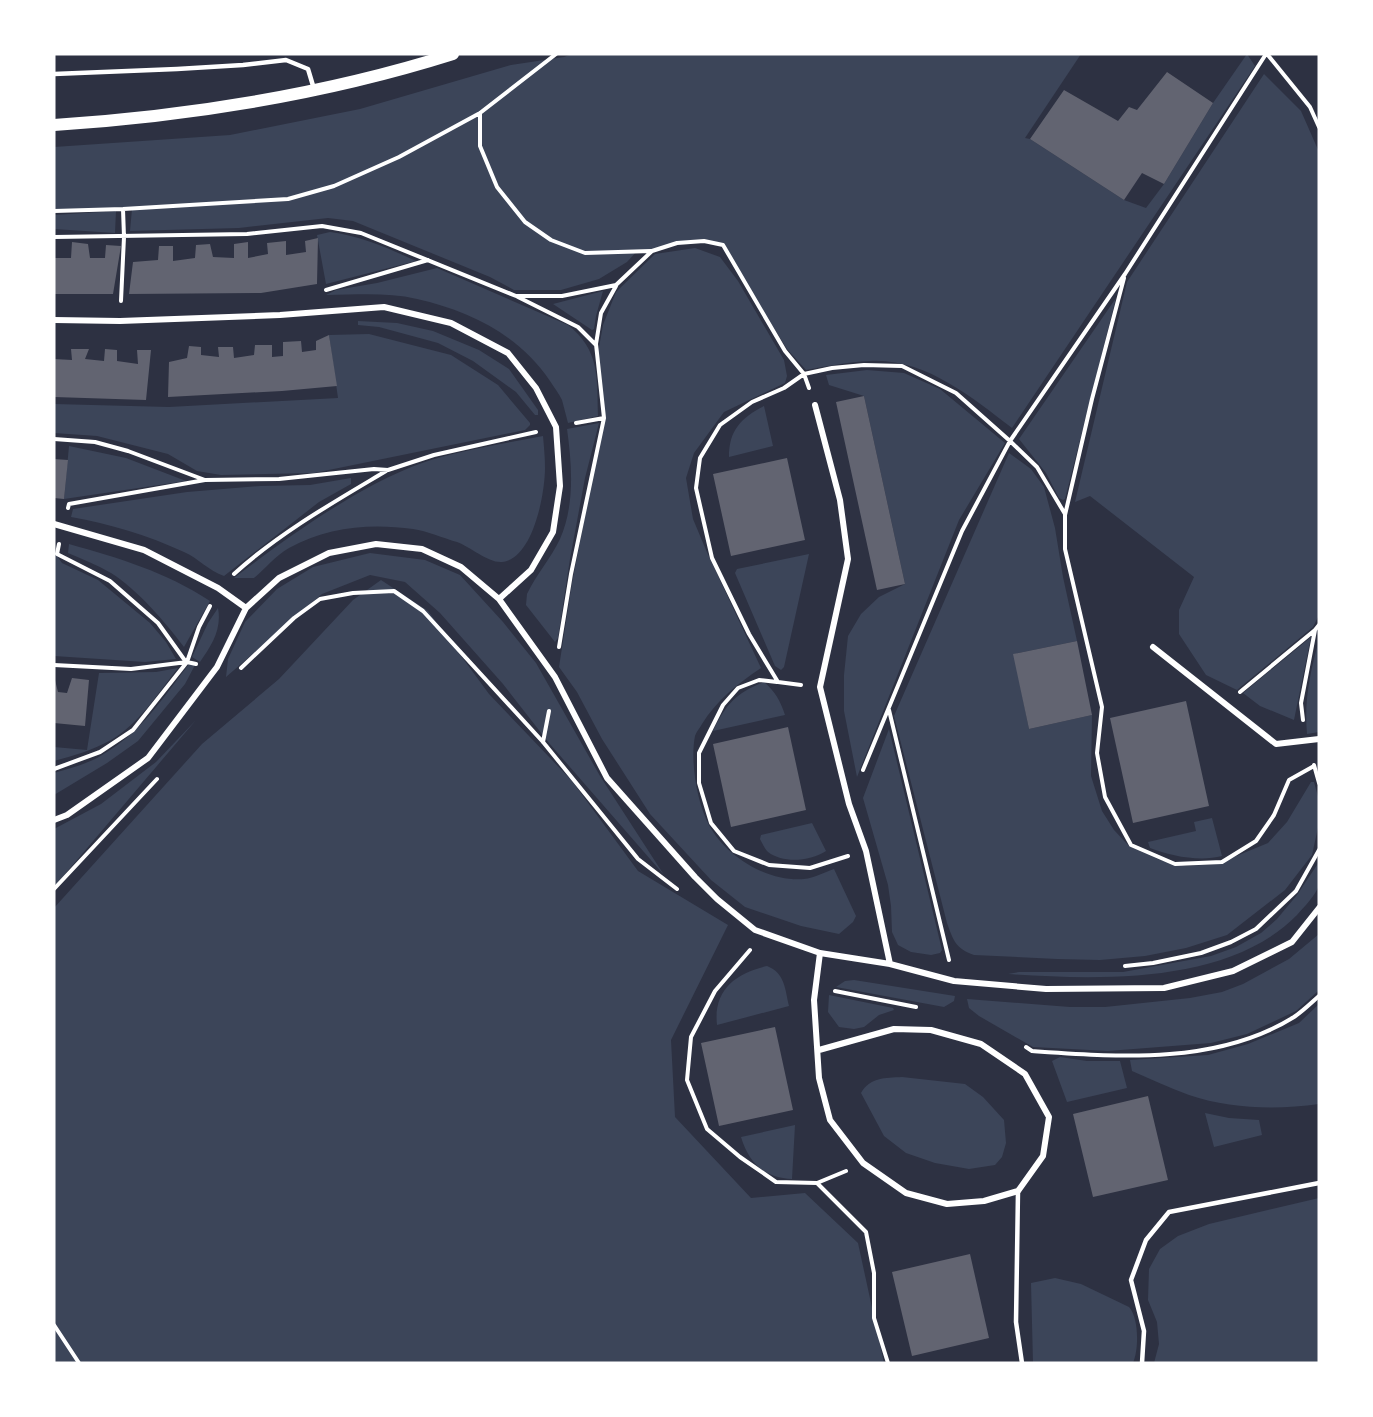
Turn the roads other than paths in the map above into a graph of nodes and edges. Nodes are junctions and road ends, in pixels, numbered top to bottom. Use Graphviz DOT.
graph roads {
  1 [pos="453,54"];
  2 [pos="54,74"];
  3 [pos="314,89"];
  4 [pos="54,125"];
  5 [pos="54,320"];
  6 [pos="815,405"];
  7 [pos="54,524"];
  8 [pos="499,599"];
  9 [pos="246,608"];
  10 [pos="1153,647"];
  11 [pos="1319,739"];
  12 [pos="54,820"];
  13 [pos="1319,908"];
  14 [pos="820,953"];
  15 [pos="890,964"];
  16 [pos="819,1050"];
  17 [pos="1319,1183"];
  18 [pos="1018,1191"];
  19 [pos="1022,1363"];
  20 [pos="1142,1363"];
  1 -- 3 [label="main road"];
  2 -- 3 [label="lane"];
  3 -- 4 [label="main road"];
  5 -- 8 [label="street"];
  6 -- 15 [label="street"];
  7 -- 9 [label="street"];
  8 -- 9 [label="street"];
  8 -- 14 [label="street"];
  9 -- 12 [label="street"];
  10 -- 11 [label="street"];
  13 -- 15 [label="street"];
  14 -- 15 [label="street"];
  14 -- 16 [label="street"];
  16 -- 18 [label="street"];
  16 -- 18 [label="street"];
  17 -- 20 [label="lane"];
  18 -- 19 [label="lane"];
}
